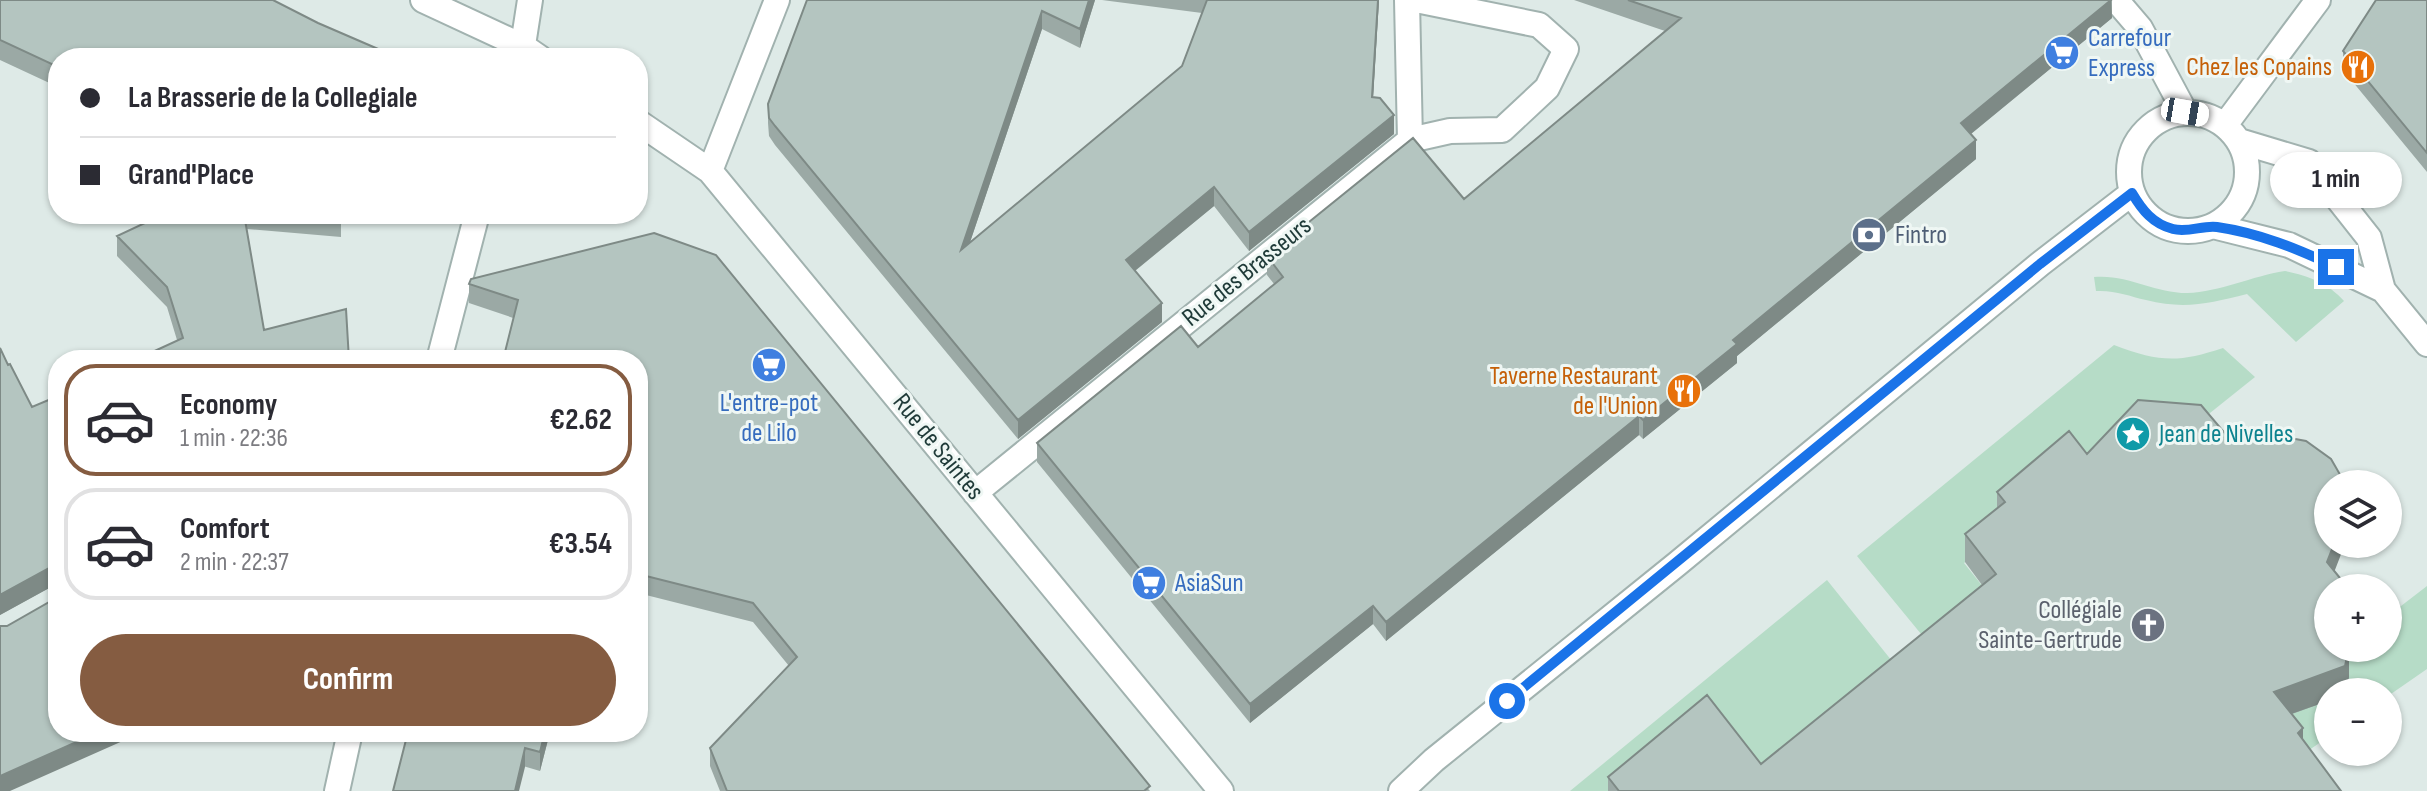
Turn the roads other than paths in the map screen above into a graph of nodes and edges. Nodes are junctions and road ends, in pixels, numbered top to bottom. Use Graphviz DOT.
graph roads {
  1 [pos="423,0"];
  2 [pos="530,0"];
  3 [pos="777,0"];
  4 [pos="1407,0"];
  5 [pos="1416,0"];
  6 [pos="2116,0"];
  7 [pos="2318,0"];
  8 [pos="516,48"];
  9 [pos="528,48"];
  10 [pos="2185,112"];
  11 [pos="648,129"];
  12 [pos="2232,133"];
  13 [pos="1410,140"];
  14 [pos="710,171"];
  15 [pos="2132,193"];
  16 [pos="474,224"];
  17 [pos="2213,226"];
  18 [pos="2383,290"];
  19 [pos="2427,344"];
  20 [pos="442,350"];
  21 [pos="975,493"];
  22 [pos="348,742"];
  23 [pos="337,791"];
  24 [pos="1221,791"];
  25 [pos="1401,791"];
  1 -- 8 [label="street"];
  2 -- 9 [label="street"];
  3 -- 14 [label="street"];
  4 -- 13 [label="street"];
  5 -- 13 [label="street"];
  6 -- 10 [label="street"];
  7 -- 12 [label="street"];
  10 -- 12 [label="street"];
  10 -- 15 [label="street"];
  11 -- 14 [label="street, Rue de Saintes"];
  12 -- 17 [label="street"];
  12 -- 18 [label="street"];
  13 -- 21 [label="street, Rue des Brasseurs"];
  14 -- 21 [label="street, Rue de Saintes"];
  15 -- 17 [label="street"];
  15 -- 25 [label="street"];
  16 -- 20 [label="street"];
  17 -- 18 [label="street"];
  18 -- 19 [label="street"];
  21 -- 24 [label="street, Rue de Saintes"];
  22 -- 23 [label="street"];
}
